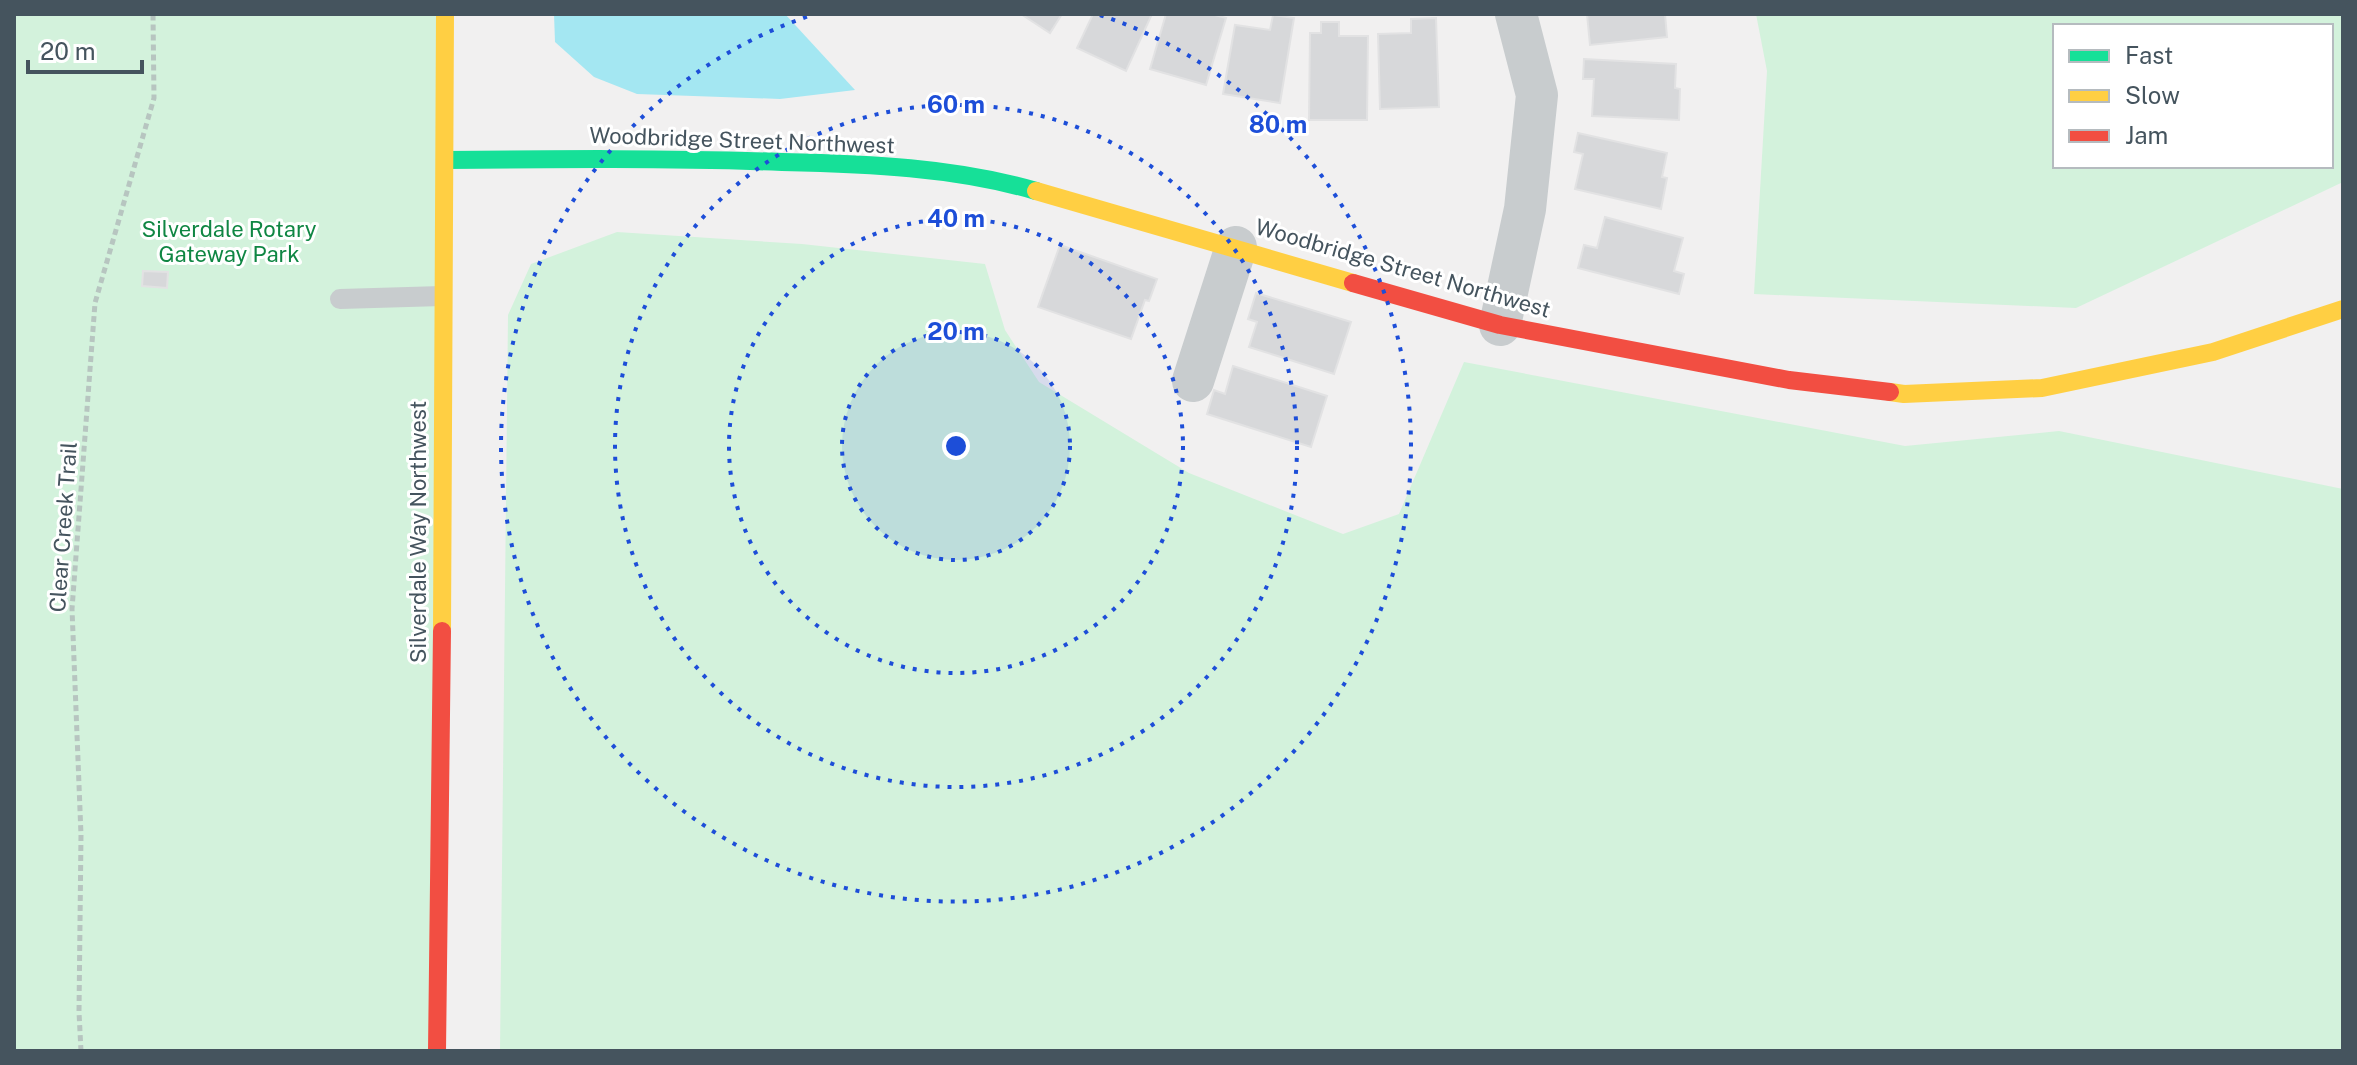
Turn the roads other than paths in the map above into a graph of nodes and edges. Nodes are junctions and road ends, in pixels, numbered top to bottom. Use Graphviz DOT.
graph roads {
  1 [pos="445,14"];
  2 [pos="1516,14"];
  3 [pos="445,160"];
  4 [pos="1236,247"];
  5 [pos="442,296"];
  6 [pos="340,299"];
  7 [pos="2343,309"];
  8 [pos="1500,325"];
  9 [pos="1193,381"];
  10 [pos="437,1051"];
  1 -- 3 [label="street, Silverdale Way Northwest"];
  2 -- 8 [label="street"];
  3 -- 4 [label="street, Woodbridge Street Northwest"];
  3 -- 5 [label="street, Silverdale Way Northwest"];
  4 -- 8 [label="street, Woodbridge Street Northwest"];
  4 -- 9 [label="street"];
  5 -- 6 [label="lane"];
  5 -- 10 [label="street, Silverdale Way Northwest"];
  7 -- 8 [label="street, Woodbridge Street Northwest"];
}
